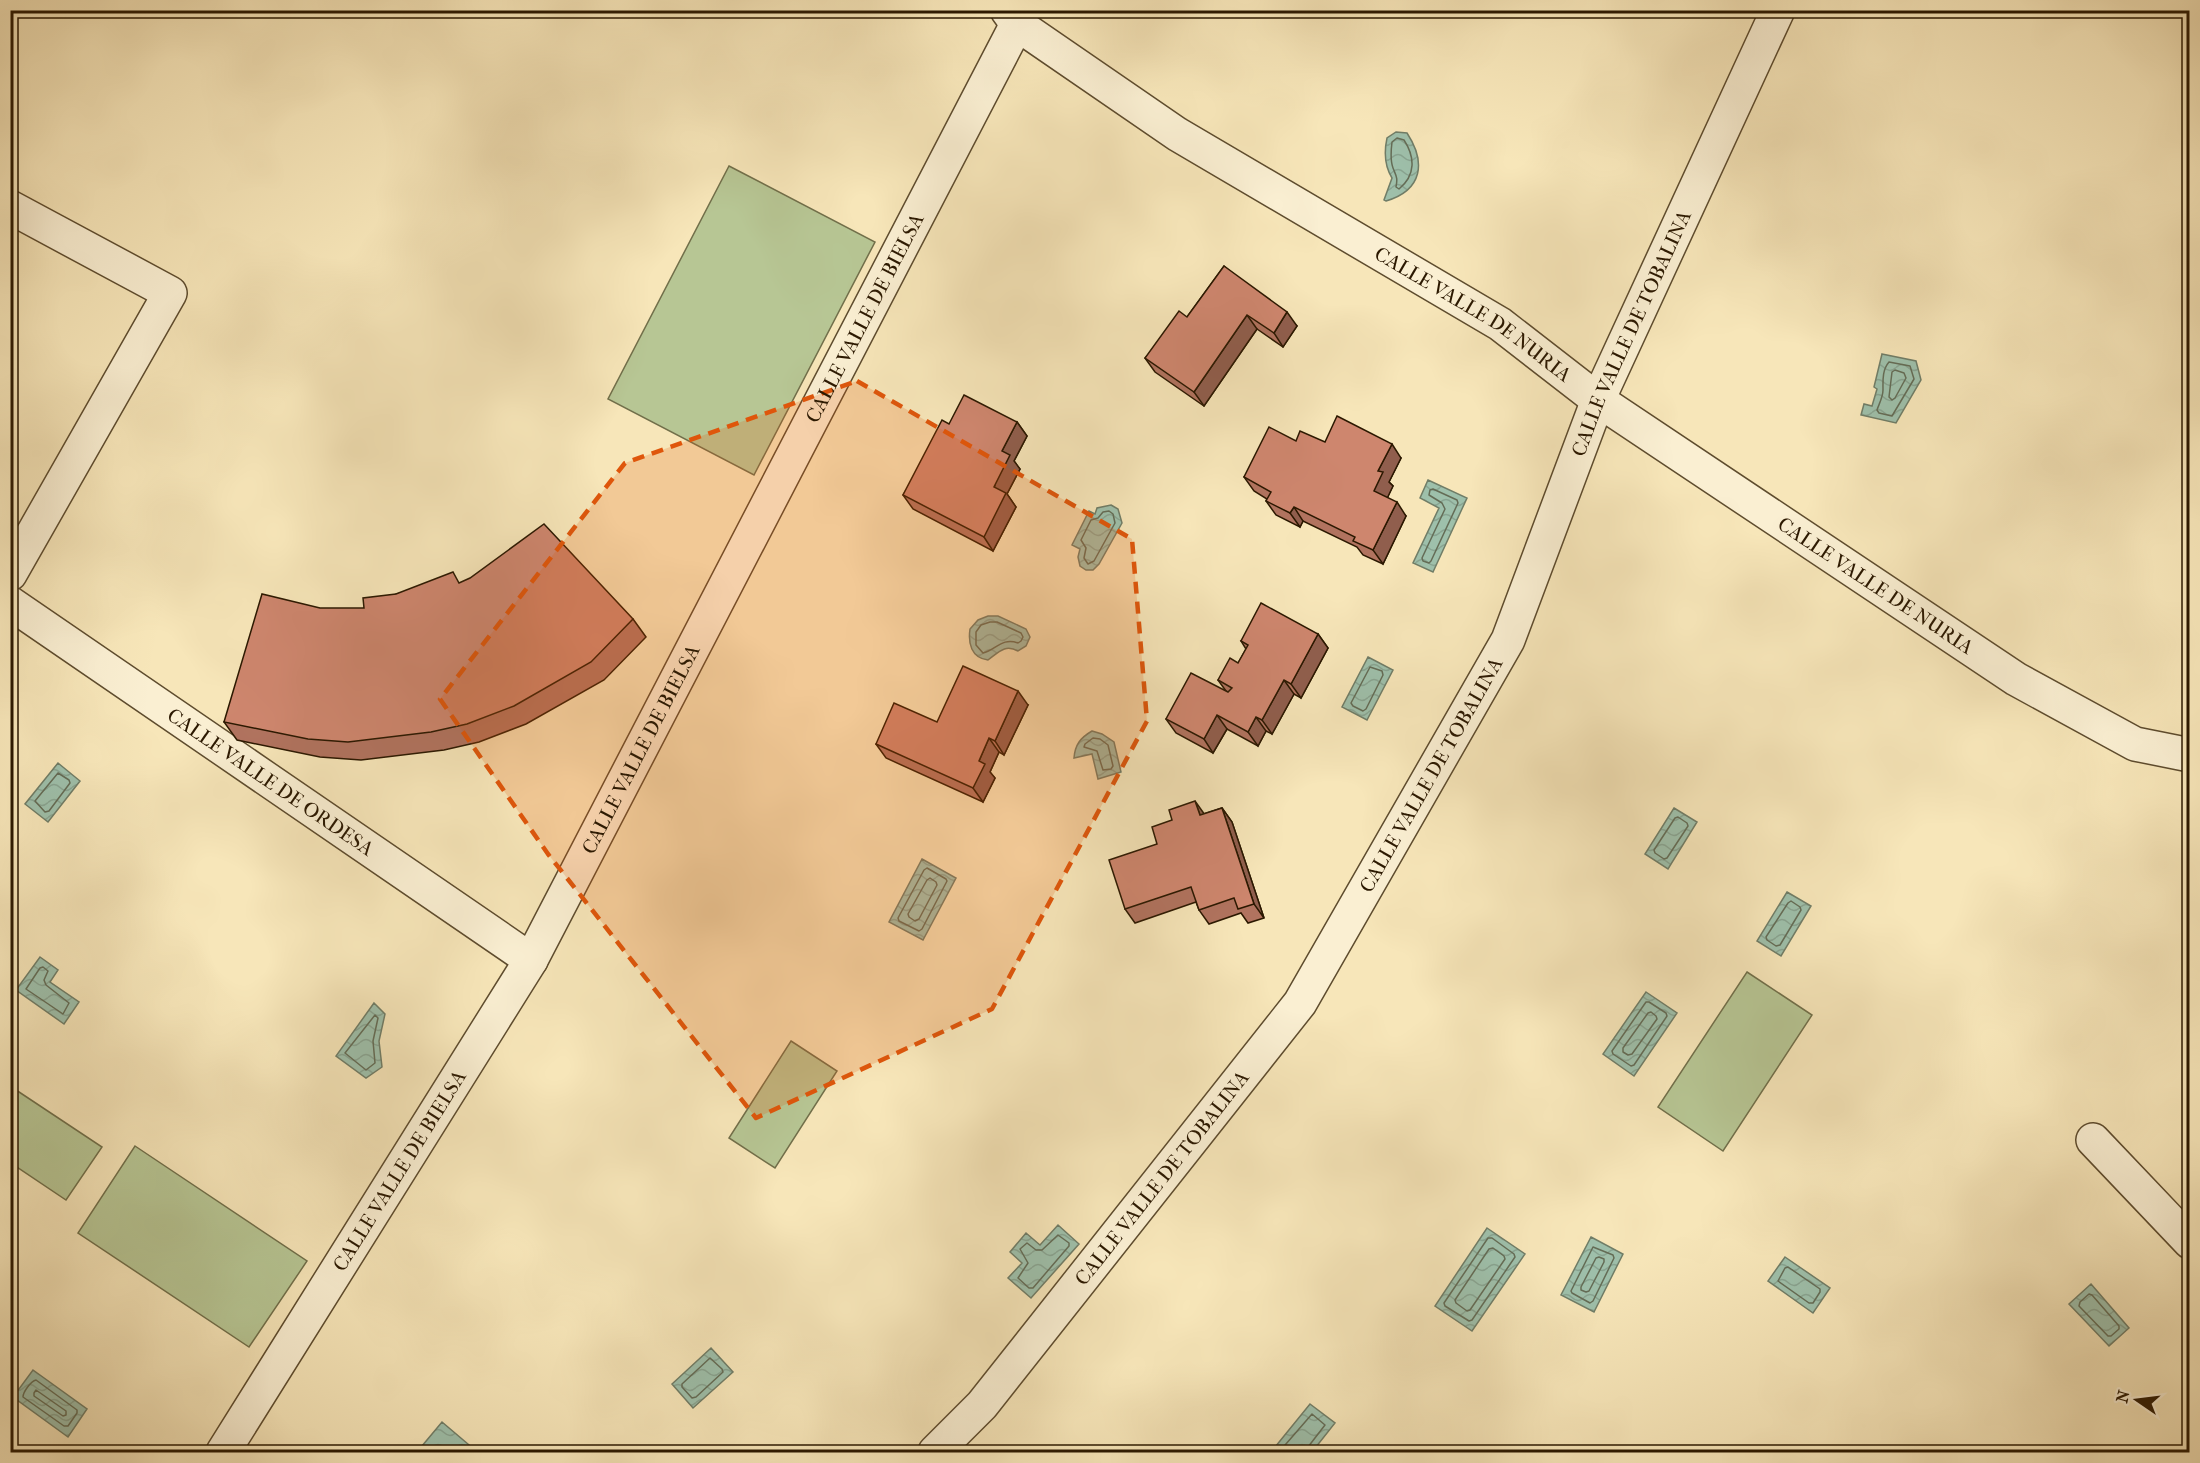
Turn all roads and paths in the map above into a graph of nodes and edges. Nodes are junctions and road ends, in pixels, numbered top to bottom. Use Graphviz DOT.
graph roads {
  1 [pos="1778,10"];
  2 [pos="1012,17"];
  3 [pos="10,207"];
  4 [pos="1598,400"];
  5 [pos="10,574"];
  6 [pos="10,603"];
  7 [pos="2190,755"];
  8 [pos="531,960"];
  9 [pos="2093,1140"];
  10 [pos="2190,1242"];
  11 [pos="223,1452"];
  12 [pos="935,1452"];
  1 -- 4 [label="street, CALLE VALLE DE TOBALINA"];
  2 -- 4 [label="street, CALLE VALLE DE NURIA"];
  2 -- 8 [label="street, CALLE VALLE DE BIELSA"];
  3 -- 5 [label="street"];
  4 -- 7 [label="street, CALLE VALLE DE NURIA"];
  4 -- 12 [label="street, CALLE VALLE DE TOBALINA"];
  6 -- 8 [label="street, CALLE VALLE DE ORDESA"];
  8 -- 11 [label="street, CALLE VALLE DE BIELSA"];
  9 -- 10 [label="street"];
}
